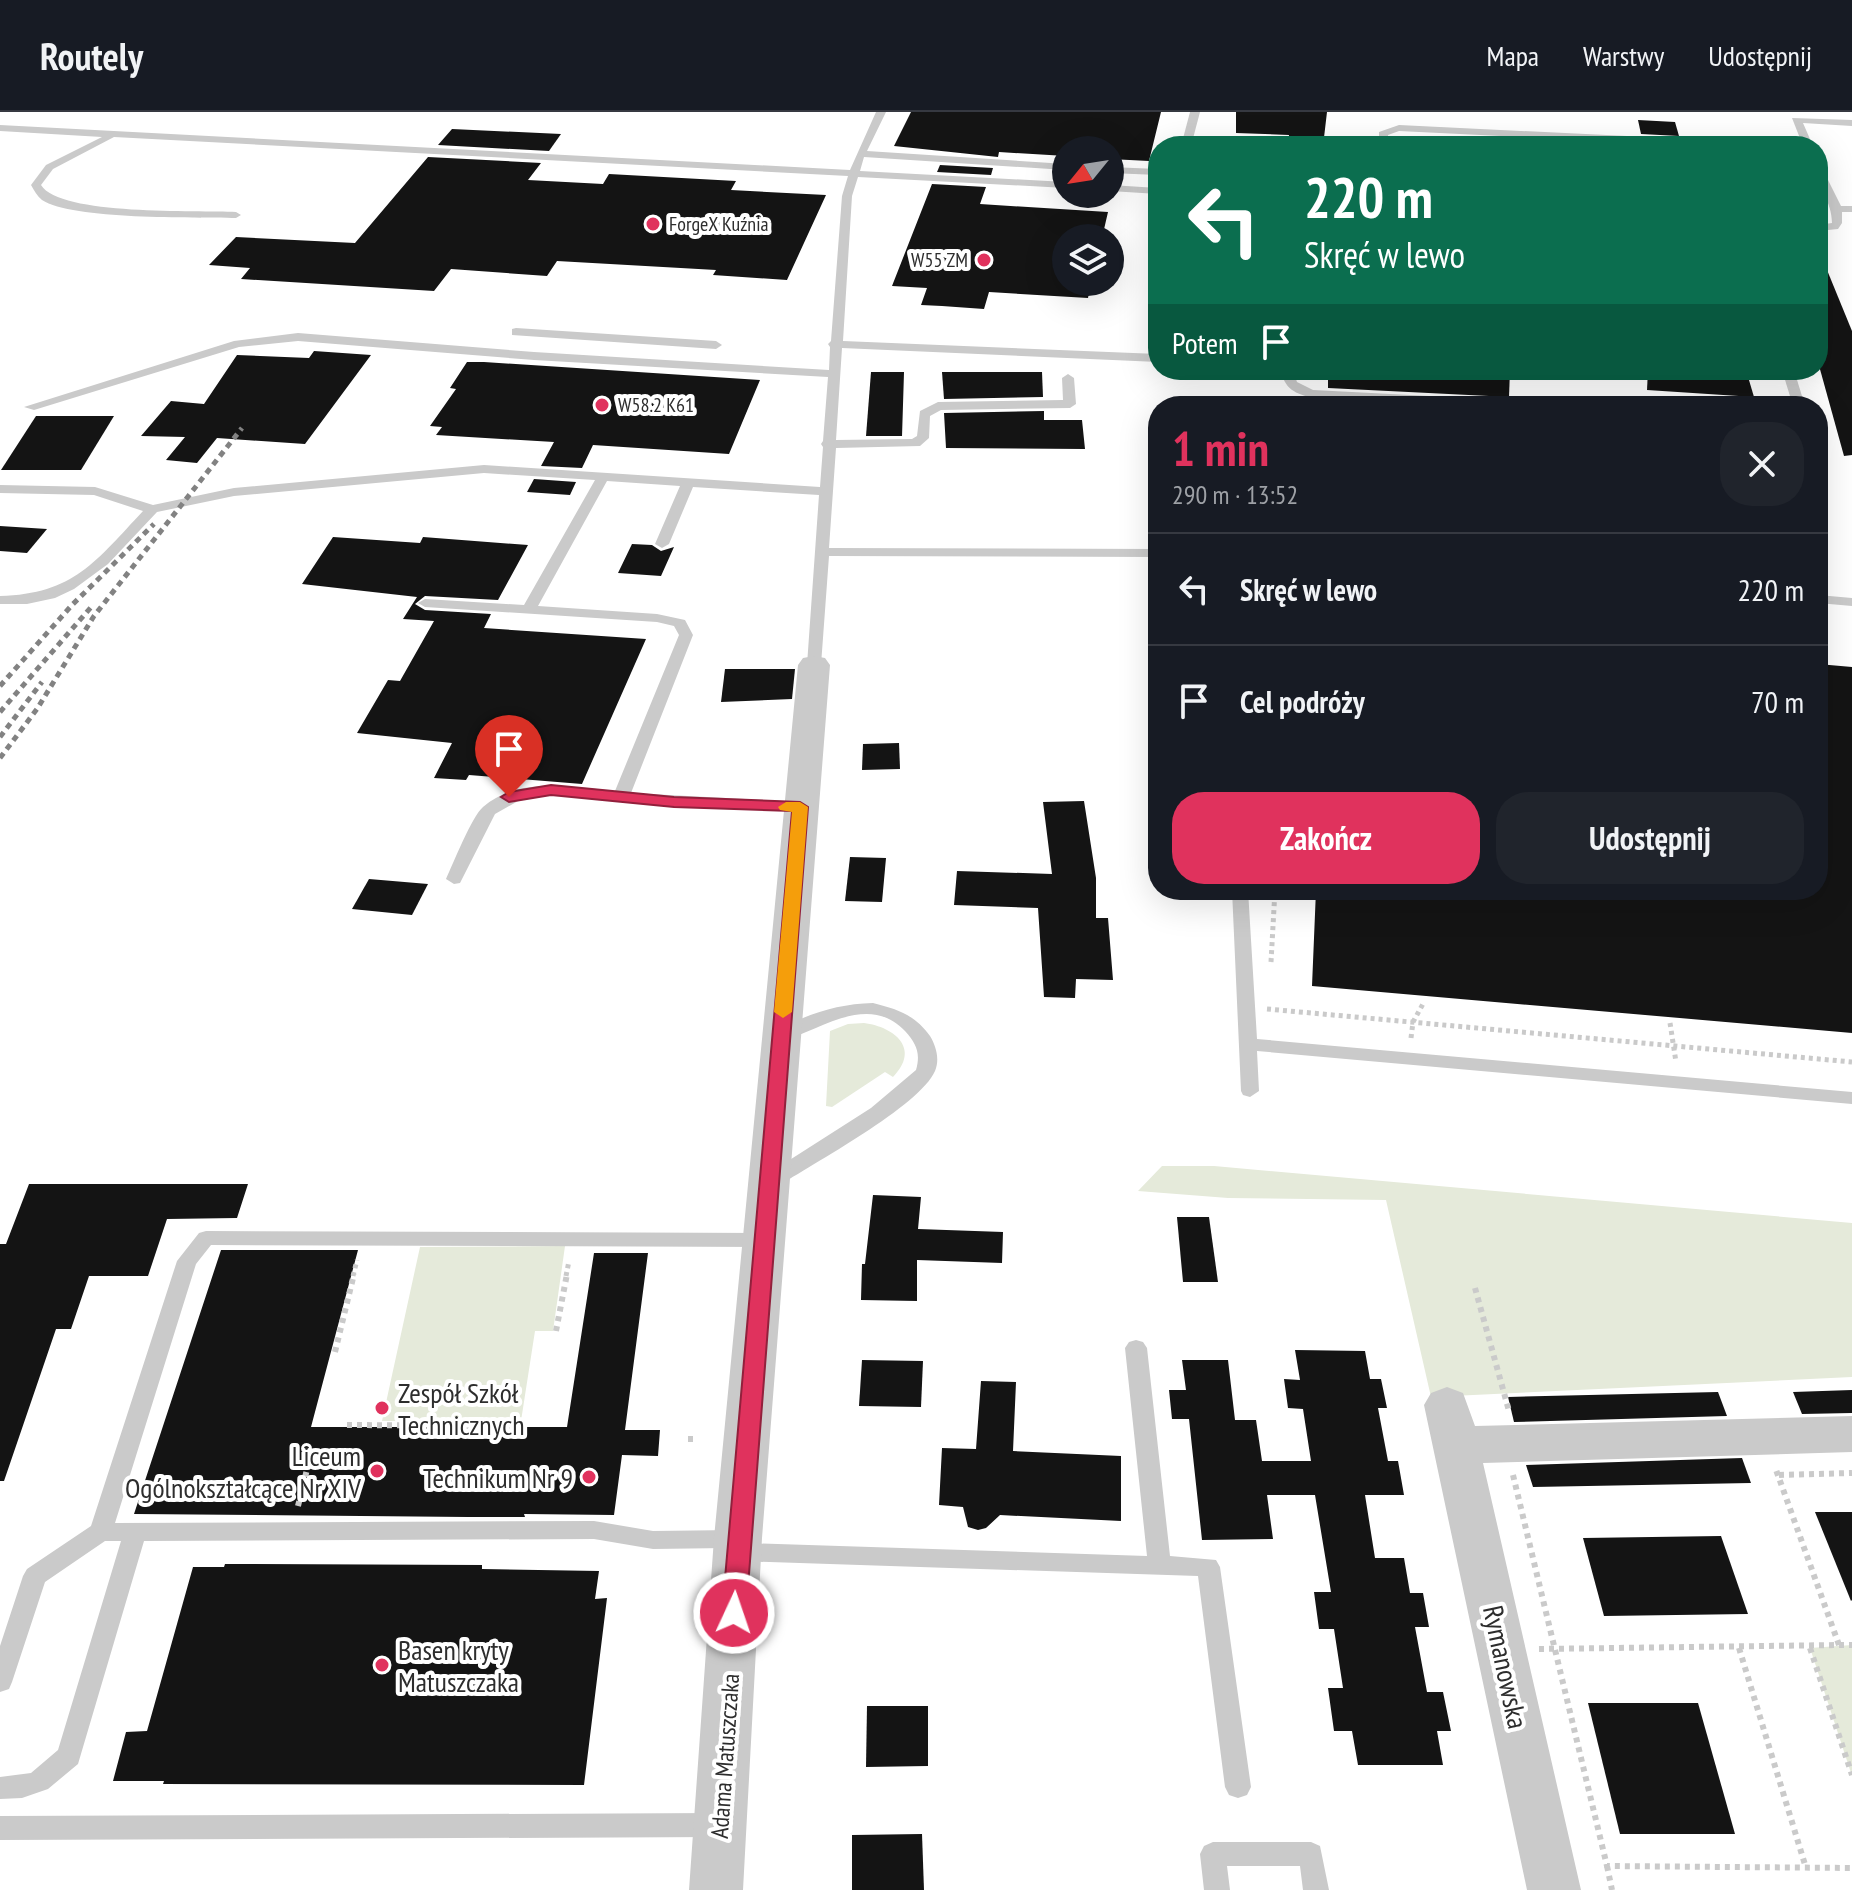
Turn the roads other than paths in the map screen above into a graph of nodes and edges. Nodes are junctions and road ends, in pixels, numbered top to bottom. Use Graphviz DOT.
graph roads {
  1 [pos="881,112"];
  2 [pos="1195,112"];
  3 [pos="1787,112"];
  4 [pos="1796,120"];
  5 [pos="1852,123"];
  6 [pos="0,128"];
  7 [pos="113,133"];
  8 [pos="1189,136"];
  9 [pos="1383,136"];
  10 [pos="1565,136"];
  11 [pos="1803,136"];
  12 [pos="860,154"];
  13 [pos="1052,166"];
  14 [pos="1124,171"];
  15 [pos="854,172"];
  16 [pos="1148,172"];
  17 [pos="1052,184"];
  18 [pos="1124,189"];
  19 [pos="1148,190"];
  20 [pos="1828,191"];
  21 [pos="1837,209"];
  22 [pos="1852,209"];
  23 [pos="236,215"];
  24 [pos="1828,227"];
  25 [pos="516,332"];
  26 [pos="547,334"];
  27 [pos="650,341"];
  28 [pos="834,344"];
  29 [pos="716,345"];
  30 [pos="534,356"];
  31 [pos="1148,358"];
  32 [pos="639,363"];
  33 [pos="832,374"];
  34 [pos="1068,378"];
  35 [pos="1289,380"];
  36 [pos="1352,396"];
  37 [pos="30,407"];
  38 [pos="827,444"];
  39 [pos="603,477"];
  40 [pos="688,482"];
  41 [pos="0,489"];
  42 [pos="824,491"];
  43 [pos="152,509"];
  44 [pos="662,544"];
  45 [pos="821,552"];
  46 [pos="1148,553"];
  47 [pos="0,600"];
  48 [pos="1828,600"];
  49 [pos="1852,602"];
  50 [pos="425,603"];
  51 [pos="529,609"];
  52 [pos="814,665"];
  53 [pos="621,797"];
  54 [pos="800,807"];
  55 [pos="454,879"];
  56 [pos="1241,900"];
  57 [pos="782,1035"];
  58 [pos="1250,1044"];
  59 [pos="1250,1091"];
  60 [pos="1852,1098"];
  61 [pos="770,1182"];
  62 [pos="765,1240"];
  63 [pos="1136,1348"];
  64 [pos="1852,1434"];
  65 [pos="101,1532"];
  66 [pos="135,1532"];
  67 [pos="738,1545"];
  68 [pos="1160,1566"];
  69 [pos="0,1682"];
  70 [pos="1238,1787"];
  71 [pos="0,1788"];
  72 [pos="721,1825"];
  73 [pos="0,1828"];
  74 [pos="716,1890"];
  75 [pos="1217,1890"];
  76 [pos="1316,1890"];
  77 [pos="1554,1890"];
  1 -- 12 [label="lane"];
  2 -- 8 [label="lane"];
  3 -- 4 [label="lane"];
  4 -- 5 [label="lane"];
  4 -- 11 [label="lane"];
  6 -- 7 [label="lane"];
  7 -- 15 [label="lane"];
  7 -- 23 [label="lane"];
  9 -- 10 [label="lane"];
  12 -- 13 [label="lane"];
  12 -- 15 [label="lane"];
  14 -- 16 [label="lane"];
  15 -- 17 [label="lane"];
  15 -- 28 [label="lane"];
  18 -- 19 [label="lane"];
  20 -- 21 [label="lane"];
  21 -- 22 [label="lane"];
  21 -- 24 [label="lane"];
  25 -- 26 [label="lane"];
  26 -- 27 [label="lane"];
  26 -- 30 [label="lane"];
  27 -- 29 [label="lane"];
  27 -- 32 [label="lane"];
  28 -- 31 [label="lane"];
  28 -- 33 [label="lane"];
  30 -- 32 [label="lane"];
  30 -- 37 [label="lane"];
  32 -- 33 [label="lane"];
  33 -- 38 [label="lane"];
  34 -- 38 [label="lane"];
  35 -- 36 [label="lane"];
  38 -- 42 [label="lane"];
  39 -- 40 [label="lane"];
  39 -- 43 [label="lane"];
  39 -- 51 [label="lane"];
  40 -- 42 [label="lane"];
  40 -- 44 [label="lane"];
  41 -- 43 [label="lane"];
  42 -- 45 [label="lane"];
  43 -- 47 [label="lane"];
  45 -- 46 [label="lane"];
  45 -- 52 [label="lane"];
  48 -- 49 [label="lane"];
  50 -- 51 [label="lane"];
  51 -- 53 [label="lane"];
  52 -- 54 [label="street, Adama Matuszczaka"];
  53 -- 54 [label="lane"];
  53 -- 55 [label="lane"];
  54 -- 57 [label="street, Adama Matuszczaka"];
  56 -- 58 [label="lane"];
  57 -- 61 [label="street, Adama Matuszczaka"];
  57 -- 61 [label="lane"];
  58 -- 59 [label="lane"];
  58 -- 60 [label="lane"];
  61 -- 62 [label="street, Adama Matuszczaka"];
  62 -- 65 [label="lane"];
  62 -- 67 [label="street, Adama Matuszczaka"];
  63 -- 68 [label="lane"];
  64 -- 77 [label="street, Rymanowska"];
  65 -- 66 [label="lane"];
  65 -- 69 [label="lane"];
  66 -- 67 [label="lane"];
  66 -- 71 [label="lane"];
  67 -- 68 [label="lane"];
  67 -- 72 [label="street, Adama Matuszczaka"];
  68 -- 70 [label="lane"];
  72 -- 73 [label="lane"];
  72 -- 74 [label="street, Adama Matuszczaka"];
  75 -- 76 [label="lane"];
}
